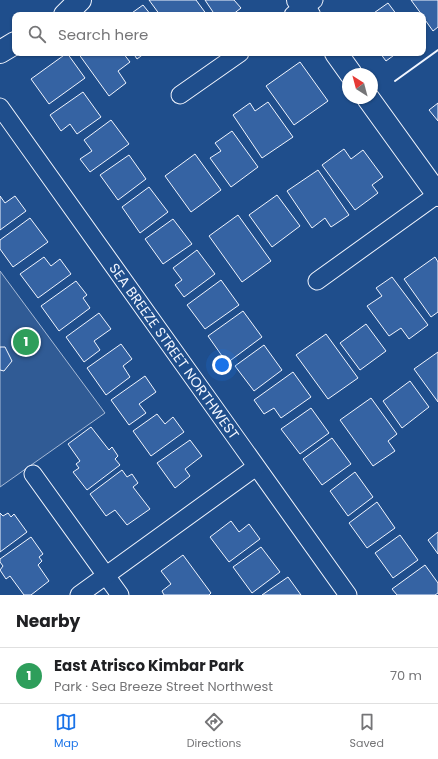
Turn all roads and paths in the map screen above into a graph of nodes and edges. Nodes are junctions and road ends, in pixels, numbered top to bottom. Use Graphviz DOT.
graph roads {
  1 [pos="80,0"];
  2 [pos="69,12"];
  3 [pos="12,45"];
  4 [pos="0,52"];
  5 [pos="236,56"];
  6 [pos="338,56"];
  7 [pos="347,68"];
  8 [pos="180,95"];
  9 [pos="372,104"];
  10 [pos="0,108"];
  11 [pos="438,194"];
  12 [pos="317,281"];
  13 [pos="256,467"];
  14 [pos="33,474"];
  15 [pos="106,576"];
  16 [pos="79,595"];
  17 [pos="120,595"];
  18 [pos="348,595"];
  1 -- 2 [label="street"];
  3 -- 4 [label="street"];
  5 -- 8 [label="street"];
  6 -- 7 [label="street"];
  9 -- 11 [label="street"];
  10 -- 13 [label="street, SEA BREEZE STREET NORTHWEST"];
  11 -- 12 [label="street"];
  13 -- 15 [label="street"];
  13 -- 18 [label="street, SEA BREEZE STREET NORTHWEST"];
  14 -- 15 [label="street"];
  15 -- 16 [label="street"];
  15 -- 17 [label="street"];
}
